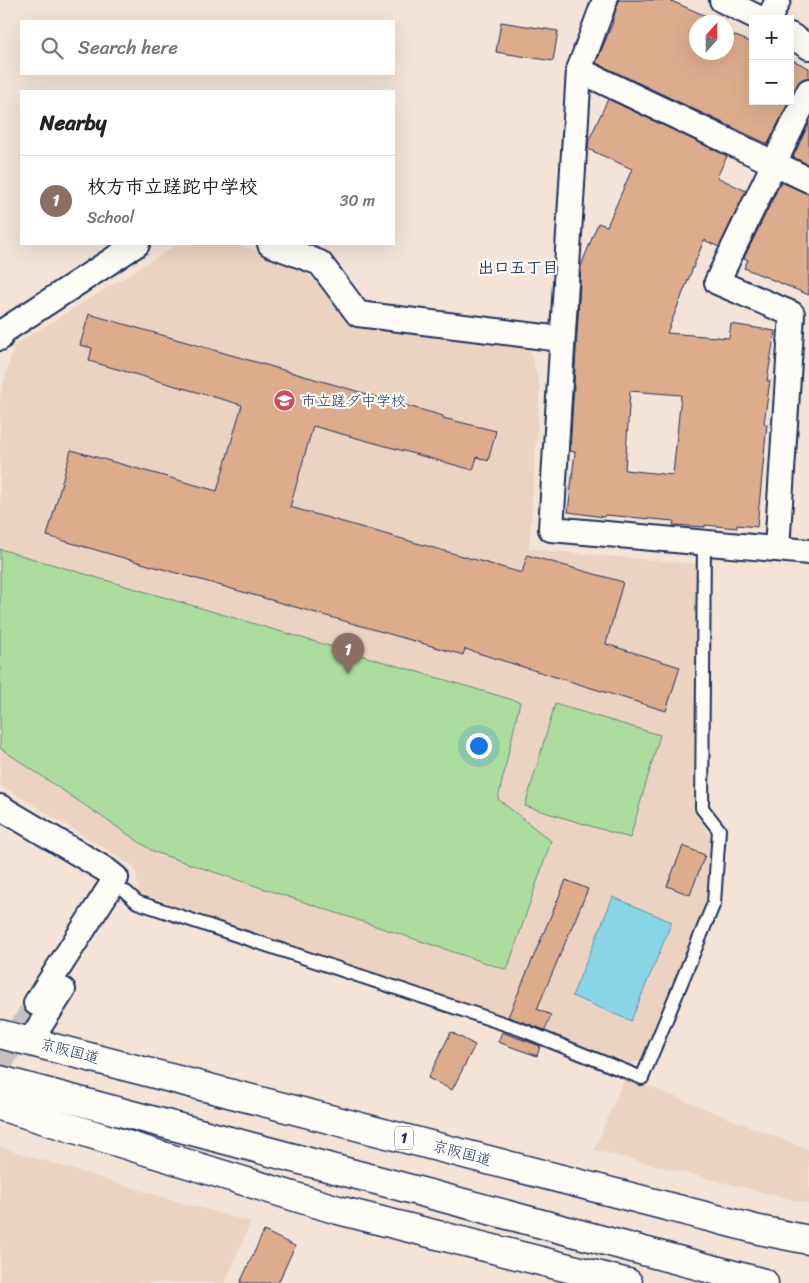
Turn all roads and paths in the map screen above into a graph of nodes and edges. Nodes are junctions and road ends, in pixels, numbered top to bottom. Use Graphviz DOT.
graph roads {
  1 [pos="605,0"];
  2 [pos="722,0"];
  3 [pos="778,0"];
  4 [pos="754,15"];
  5 [pos="771,15"];
  6 [pos="794,38"];
  7 [pos="809,47"];
  8 [pos="579,70"];
  9 [pos="809,92"];
  10 [pos="774,164"];
  11 [pos="809,180"];
  12 [pos="135,245"];
  13 [pos="273,245"];
  14 [pos="0,338"];
  15 [pos="561,340"];
  16 [pos="704,542"];
  17 [pos="777,549"];
  18 [pos="809,552"];
  19 [pos="0,807"];
  20 [pos="121,885"];
  21 [pos="36,1003"];
  22 [pos="0,1034"];
  23 [pos="30,1041"];
  24 [pos="0,1080"];
  25 [pos="0,1106"];
  26 [pos="809,1240"];
  27 [pos="756,1281"];
  28 [pos="628,1283"];
  1 -- 8 [label="street"];
  2 -- 4 [label="street"];
  3 -- 5 [label="street"];
  6 -- 7 [label="street"];
  8 -- 10 [label="street"];
  8 -- 15 [label="street"];
  9 -- 10 [label="street"];
  10 -- 11 [label="street"];
  10 -- 17 [label="street"];
  12 -- 14 [label="street"];
  13 -- 15 [label="street"];
  15 -- 16 [label="street"];
  16 -- 17 [label="street"];
  16 -- 20 [label="lane"];
  17 -- 18 [label="street"];
  19 -- 20 [label="street"];
  20 -- 21 [label="street"];
  20 -- 23 [label="street"];
  22 -- 23 [label="highway, 京阪国道 / 1"];
  23 -- 26 [label="highway, 京阪国道 / 1"];
  24 -- 27 [label="highway"];
  25 -- 28 [label="highway"];
}
